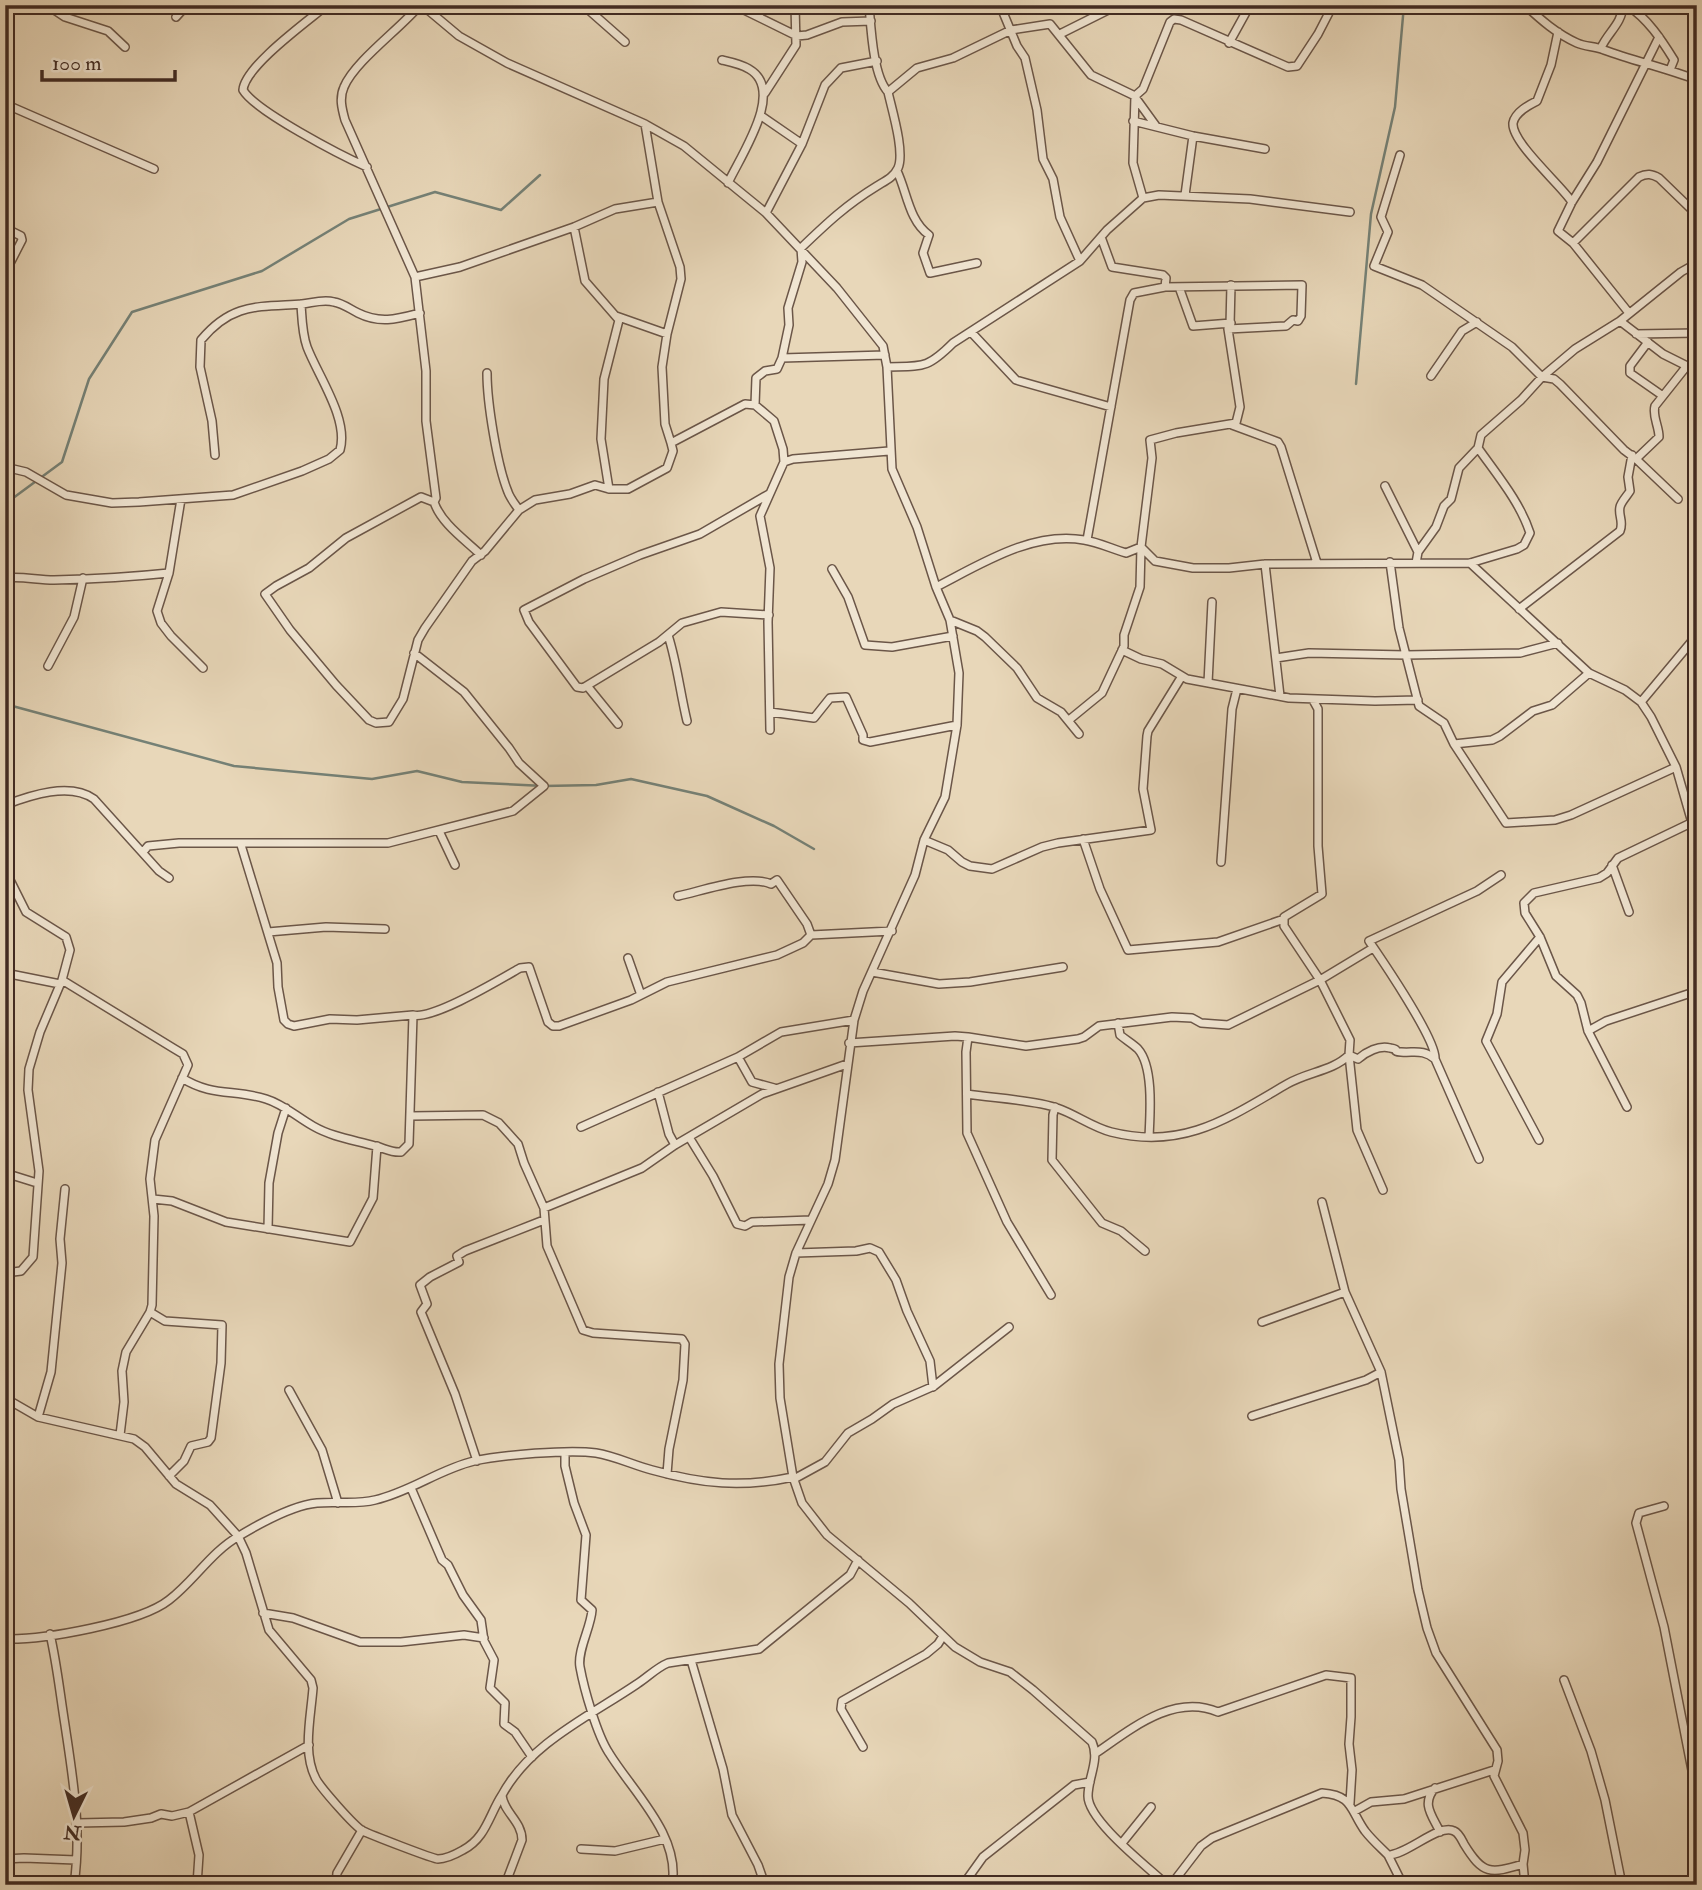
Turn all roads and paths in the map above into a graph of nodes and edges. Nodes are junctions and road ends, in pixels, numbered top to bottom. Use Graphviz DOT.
graph roads {
  1 [pos="47,5"];
  2 [pos="187,5"];
  3 [pos="327,5"];
  4 [pos="421,5"];
  5 [pos="583,5"];
  6 [pos="734,5"];
  7 [pos="795,5"];
  8 [pos="869,5"];
  9 [pos="1000,5"];
  10 [pos="1118,5"];
  11 [pos="1250,5"];
  12 [pos="1333,5"];
  13 [pos="1525,5"];
  14 [pos="1625,5"];
  15 [pos="176,17"];
  16 [pos="871,21"];
  17 [pos="1011,30"];
  18 [pos="1559,32"];
  19 [pos="1060,34"];
  20 [pos="797,36"];
  21 [pos="1659,37"];
  22 [pos="625,42"];
  23 [pos="1229,43"];
  24 [pos="125,47"];
  25 [pos="1601,48"];
  26 [pos="722,60"];
  27 [pos="877,61"];
  28 [pos="1648,62"];
  29 [pos="1670,70"];
  30 [pos="1697,80"];
  31 [pos="888,92"];
  32 [pos="765,93"];
  33 [pos="1135,96"];
  34 [pos="5,104"];
  35 [pos="760,115"];
  36 [pos="1133,121"];
  37 [pos="645,124"];
  38 [pos="1156,126"];
  39 [pos="1194,136"];
  40 [pos="802,144"];
  41 [pos="1265,149"];
  42 [pos="1399,155"];
  43 [pos="367,167"];
  44 [pos="154,169"];
  45 [pos="897,171"];
  46 [pos="728,183"];
  47 [pos="1185,195"];
  48 [pos="1143,198"];
  49 [pos="658,202"];
  50 [pos="1572,202"];
  51 [pos="1350,212"];
  52 [pos="766,213"];
  53 [pos="1697,219"];
  54 [pos="575,227"];
  55 [pos="5,228"];
  56 [pos="1101,237"];
  57 [pos="1573,243"];
  58 [pos="801,248"];
  59 [pos="1080,261"];
  60 [pos="977,263"];
  61 [pos="1697,263"];
  62 [pos="5,274"];
  63 [pos="415,277"];
  64 [pos="1231,285"];
  65 [pos="1179,286"];
  66 [pos="1165,287"];
  67 [pos="301,304"];
  68 [pos="420,313"];
  69 [pos="1629,313"];
  70 [pos="616,315"];
  71 [pos="1477,321"];
  72 [pos="1620,321"];
  73 [pos="1229,326"];
  74 [pos="971,332"];
  75 [pos="1697,333"];
  76 [pos="667,334"];
  77 [pos="1636,334"];
  78 [pos="1648,342"];
  79 [pos="885,355"];
  80 [pos="782,358"];
  81 [pos="1686,367"];
  82 [pos="887,368"];
  83 [pos="1697,371"];
  84 [pos="487,373"];
  85 [pos="1431,376"];
  86 [pos="1542,377"];
  87 [pos="1663,396"];
  88 [pos="755,405"];
  89 [pos="1111,407"];
  90 [pos="1232,425"];
  91 [pos="671,443"];
  92 [pos="1478,448"];
  93 [pos="890,451"];
  94 [pos="215,455"];
  95 [pos="1634,457"];
  96 [pos="784,462"];
  97 [pos="5,467"];
  98 [pos="1385,486"];
  99 [pos="608,489"];
  100 [pos="769,494"];
  101 [pos="181,499"];
  102 [pos="1678,499"];
  103 [pos="434,502"];
  104 [pos="519,510"];
  105 [pos="1087,540"];
  106 [pos="1141,547"];
  107 [pos="1418,552"];
  108 [pos="481,555"];
  109 [pos="1390,562"];
  110 [pos="1317,563"];
  111 [pos="1416,563"];
  112 [pos="1470,563"];
  113 [pos="1265,564"];
  114 [pos="832,569"];
  115 [pos="169,573"];
  116 [pos="83,578"];
  117 [pos="5,579"];
  118 [pos="936,587"];
  119 [pos="1212,603"];
  120 [pos="1519,609"];
  121 [pos="769,615"];
  122 [pos="950,620"];
  123 [pos="668,635"];
  124 [pos="1697,635"];
  125 [pos="953,636"];
  126 [pos="1559,643"];
  127 [pos="1122,650"];
  128 [pos="414,653"];
  129 [pos="1406,655"];
  130 [pos="1276,658"];
  131 [pos="48,666"];
  132 [pos="203,667"];
  133 [pos="1589,673"];
  134 [pos="1182,676"];
  135 [pos="1208,683"];
  136 [pos="588,687"];
  137 [pos="1237,689"];
  138 [pos="1280,696"];
  139 [pos="1313,700"];
  140 [pos="1418,700"];
  141 [pos="1641,702"];
  142 [pos="770,712"];
  143 [pos="1069,720"];
  144 [pos="687,721"];
  145 [pos="618,724"];
  146 [pos="957,725"];
  147 [pos="770,730"];
  148 [pos="1079,734"];
  149 [pos="1454,744"];
  150 [pos="1676,767"];
  151 [pos="1697,797"];
  152 [pos="5,805"];
  153 [pos="1689,808"];
  154 [pos="1693,822"];
  155 [pos="439,831"];
  156 [pos="1083,839"];
  157 [pos="925,840"];
  158 [pos="1697,840"];
  159 [pos="241,845"];
  160 [pos="143,852"];
  161 [pos="1221,862"];
  162 [pos="455,865"];
  163 [pos="1612,865"];
  164 [pos="5,870"];
  165 [pos="1501,875"];
  166 [pos="169,878"];
  167 [pos="678,896"];
  168 [pos="1629,912"];
  169 [pos="1284,919"];
  170 [pos="385,929"];
  171 [pos="892,931"];
  172 [pos="268,932"];
  173 [pos="811,935"];
  174 [pos="1540,937"];
  175 [pos="1373,947"];
  176 [pos="628,958"];
  177 [pos="1063,967"];
  178 [pos="872,972"];
  179 [pos="5,973"];
  180 [pos="1320,980"];
  181 [pos="61,982"];
  182 [pos="1697,991"];
  183 [pos="641,995"];
  184 [pos="413,1015"];
  185 [pos="853,1020"];
  186 [pos="1118,1023"];
  187 [pos="1588,1031"];
  188 [pos="968,1037"];
  189 [pos="849,1043"];
  190 [pos="1349,1055"];
  191 [pos="738,1057"];
  192 [pos="1435,1059"];
  193 [pos="847,1064"];
  194 [pos="182,1078"];
  195 [pos="776,1088"];
  196 [pos="658,1092"];
  197 [pos="967,1094"];
  198 [pos="1055,1107"];
  199 [pos="1627,1107"];
  200 [pos="286,1108"];
  201 [pos="411,1116"];
  202 [pos="581,1127"];
  203 [pos="689,1137"];
  204 [pos="1149,1138"];
  205 [pos="1539,1140"];
  206 [pos="675,1145"];
  207 [pos="377,1146"];
  208 [pos="1479,1159"];
  209 [pos="5,1173"];
  210 [pos="37,1183"];
  211 [pos="65,1189"];
  212 [pos="1383,1190"];
  213 [pos="153,1199"];
  214 [pos="1322,1202"];
  215 [pos="544,1208"];
  216 [pos="544,1220"];
  217 [pos="811,1220"];
  218 [pos="268,1229"];
  219 [pos="1145,1251"];
  220 [pos="796,1252"];
  221 [pos="5,1273"];
  222 [pos="1345,1292"];
  223 [pos="1051,1295"];
  224 [pos="150,1312"];
  225 [pos="1262,1322"];
  226 [pos="1009,1327"];
  227 [pos="1381,1372"];
  228 [pos="933,1387"];
  229 [pos="289,1391"];
  230 [pos="5,1398"];
  231 [pos="1252,1416"];
  232 [pos="38,1417"];
  233 [pos="120,1435"];
  234 [pos="565,1453"];
  235 [pos="477,1461"];
  236 [pos="667,1474"];
  237 [pos="169,1476"];
  238 [pos="793,1478"];
  239 [pos="411,1488"];
  240 [pos="338,1503"];
  241 [pos="1664,1506"];
  242 [pos="238,1536"];
  243 [pos="858,1560"];
  244 [pos="263,1613"];
  245 [pos="50,1634"];
  246 [pos="943,1636"];
  247 [pos="484,1638"];
  248 [pos="5,1639"];
  249 [pos="691,1660"];
  250 [pos="1564,1680"];
  251 [pos="593,1712"];
  252 [pos="309,1745"];
  253 [pos="863,1747"];
  254 [pos="1096,1753"];
  255 [pos="532,1757"];
  256 [pos="1494,1770"];
  257 [pos="1090,1782"];
  258 [pos="1435,1788"];
  259 [pos="502,1795"];
  260 [pos="1697,1796"];
  261 [pos="1350,1803"];
  262 [pos="1151,1807"];
  263 [pos="1355,1811"];
  264 [pos="189,1812"];
  265 [pos="78,1823"];
  266 [pos="362,1830"];
  267 [pos="1440,1832"];
  268 [pos="665,1839"];
  269 [pos="1122,1843"];
  270 [pos="581,1849"];
  271 [pos="1388,1856"];
  272 [pos="5,1859"];
  273 [pos="76,1860"];
  274 [pos="1522,1864"];
  275 [pos="74,1885"];
  276 [pos="197,1885"];
  277 [pos="336,1885"];
  278 [pos="505,1885"];
  279 [pos="672,1885"];
  280 [pos="765,1885"];
  281 [pos="963,1885"];
  282 [pos="1169,1885"];
  283 [pos="1403,1885"];
  284 [pos="1525,1885"];
  285 [pos="1622,1885"];
  1 -- 24 [label="street"];
  2 -- 15 [label="street"];
  3 -- 43 [label="street"];
  4 -- 37 [label="street"];
  4 -- 43 [label="street"];
  5 -- 22 [label="street"];
  6 -- 20 [label="street"];
  7 -- 20 [label="street"];
  8 -- 16 [label="street"];
  9 -- 17 [label="street"];
  10 -- 19 [label="street"];
  11 -- 23 [label="street"];
  12 -- 23 [label="street"];
  13 -- 18 [label="street"];
  14 -- 21 [label="street"];
  14 -- 25 [label="street"];
  16 -- 20 [label="street"];
  16 -- 27 [label="street"];
  17 -- 19 [label="street"];
  17 -- 31 [label="street"];
  17 -- 59 [label="street"];
  18 -- 25 [label="street"];
  18 -- 50 [label="street"];
  19 -- 33 [label="street"];
  20 -- 32 [label="street"];
  21 -- 28 [label="street"];
  21 -- 29 [label="street"];
  23 -- 33 [label="street"];
  25 -- 28 [label="street"];
  26 -- 32 [label="street"];
  27 -- 31 [label="street"];
  27 -- 40 [label="street"];
  28 -- 29 [label="street"];
  28 -- 50 [label="street"];
  29 -- 30 [label="street"];
  31 -- 45 [label="street"];
  32 -- 35 [label="street"];
  33 -- 36 [label="street"];
  33 -- 38 [label="street"];
  34 -- 44 [label="street"];
  35 -- 40 [label="street"];
  35 -- 46 [label="street"];
  36 -- 38 [label="street"];
  36 -- 48 [label="street"];
  37 -- 46 [label="street"];
  37 -- 49 [label="street"];
  38 -- 39 [label="street"];
  39 -- 41 [label="street"];
  39 -- 47 [label="street"];
  40 -- 52 [label="street"];
  42 -- 71 [label="street"];
  43 -- 63 [label="street"];
  45 -- 58 [label="street"];
  45 -- 60 [label="street"];
  46 -- 52 [label="street"];
  47 -- 48 [label="street"];
  47 -- 51 [label="street"];
  48 -- 56 [label="street"];
  49 -- 54 [label="street"];
  49 -- 76 [label="street"];
  50 -- 57 [label="street"];
  52 -- 58 [label="street"];
  53 -- 57 [label="street"];
  54 -- 63 [label="street"];
  54 -- 70 [label="street"];
  55 -- 62 [label="street"];
  56 -- 59 [label="street"];
  56 -- 66 [label="street"];
  57 -- 69 [label="street"];
  58 -- 79 [label="street"];
  58 -- 80 [label="street"];
  59 -- 74 [label="street"];
  61 -- 69 [label="street"];
  63 -- 68 [label="street"];
  64 -- 65 [label="street"];
  64 -- 73 [label="street"];
  64 -- 73 [label="street"];
  65 -- 66 [label="street"];
  65 -- 73 [label="street"];
  66 -- 89 [label="street"];
  67 -- 68 [label="street"];
  67 -- 94 [label="street"];
  67 -- 101 [label="street"];
  68 -- 103 [label="street"];
  69 -- 72 [label="street"];
  70 -- 76 [label="street"];
  70 -- 99 [label="street"];
  71 -- 85 [label="street"];
  71 -- 86 [label="street"];
  72 -- 77 [label="street"];
  72 -- 86 [label="street"];
  73 -- 90 [label="street"];
  74 -- 82 [label="street"];
  74 -- 89 [label="street"];
  75 -- 77 [label="street"];
  76 -- 91 [label="street"];
  77 -- 78 [label="street"];
  78 -- 81 [label="street"];
  78 -- 87 [label="street"];
  79 -- 80 [label="street"];
  79 -- 82 [label="street"];
  80 -- 88 [label="street"];
  81 -- 83 [label="street"];
  81 -- 87 [label="street"];
  82 -- 93 [label="street"];
  84 -- 104 [label="street"];
  86 -- 92 [label="street"];
  86 -- 95 [label="street"];
  87 -- 95 [label="street"];
  88 -- 91 [label="street"];
  88 -- 96 [label="street"];
  89 -- 105 [label="street"];
  90 -- 106 [label="street"];
  90 -- 110 [label="street"];
  91 -- 99 [label="street"];
  92 -- 107 [label="street"];
  92 -- 112 [label="street"];
  93 -- 96 [label="street"];
  93 -- 118 [label="street"];
  95 -- 102 [label="street"];
  95 -- 120 [label="street"];
  96 -- 100 [label="street"];
  97 -- 101 [label="street"];
  98 -- 107 [label="street"];
  99 -- 104 [label="street"];
  100 -- 121 [label="street"];
  100 -- 136 [label="street"];
  101 -- 115 [label="street"];
  103 -- 108 [label="street"];
  103 -- 128 [label="street"];
  104 -- 108 [label="street"];
  105 -- 106 [label="street"];
  105 -- 118 [label="street"];
  106 -- 113 [label="street"];
  106 -- 127 [label="street"];
  107 -- 111 [label="street"];
  108 -- 128 [label="street"];
  109 -- 110 [label="street"];
  109 -- 111 [label="street"];
  109 -- 129 [label="street"];
  110 -- 113 [label="street"];
  111 -- 112 [label="street"];
  112 -- 120 [label="street"];
  113 -- 130 [label="street"];
  114 -- 125 [label="street"];
  115 -- 116 [label="street"];
  115 -- 132 [label="street"];
  116 -- 117 [label="street"];
  116 -- 131 [label="street"];
  118 -- 122 [label="street"];
  119 -- 135 [label="street"];
  120 -- 126 [label="street"];
  121 -- 123 [label="street"];
  121 -- 142 [label="street"];
  122 -- 125 [label="street"];
  122 -- 143 [label="street"];
  123 -- 136 [label="street"];
  123 -- 144 [label="street"];
  124 -- 141 [label="street"];
  125 -- 146 [label="street"];
  126 -- 129 [label="street"];
  126 -- 133 [label="street"];
  127 -- 134 [label="street"];
  127 -- 143 [label="street"];
  128 -- 155 [label="street"];
  129 -- 130 [label="street"];
  129 -- 140 [label="street"];
  130 -- 138 [label="street"];
  133 -- 141 [label="street"];
  133 -- 149 [label="street"];
  134 -- 135 [label="street"];
  134 -- 156 [label="street"];
  135 -- 137 [label="street"];
  136 -- 145 [label="street"];
  137 -- 138 [label="street"];
  137 -- 161 [label="street"];
  138 -- 139 [label="street"];
  139 -- 140 [label="street"];
  139 -- 169 [label="street"];
  140 -- 149 [label="street"];
  141 -- 150 [label="street"];
  142 -- 146 [label="street"];
  142 -- 147 [label="street"];
  143 -- 148 [label="street"];
  146 -- 157 [label="street"];
  149 -- 150 [label="street"];
  150 -- 153 [label="street"];
  151 -- 153 [label="street"];
  152 -- 160 [label="street"];
  153 -- 154 [label="street"];
  154 -- 158 [label="street"];
  154 -- 163 [label="street"];
  155 -- 159 [label="street"];
  155 -- 162 [label="street"];
  156 -- 157 [label="street"];
  156 -- 169 [label="street"];
  157 -- 171 [label="street"];
  159 -- 160 [label="street"];
  159 -- 172 [label="street"];
  160 -- 166 [label="street"];
  163 -- 168 [label="street"];
  163 -- 174 [label="street"];
  164 -- 181 [label="street"];
  165 -- 175 [label="street"];
  167 -- 173 [label="street"];
  169 -- 180 [label="street"];
  170 -- 172 [label="street"];
  171 -- 173 [label="street"];
  171 -- 178 [label="street"];
  172 -- 184 [label="street"];
  173 -- 183 [label="street"];
  174 -- 187 [label="street"];
  174 -- 205 [label="street"];
  175 -- 180 [label="street"];
  175 -- 192 [label="street"];
  176 -- 183 [label="street"];
  177 -- 178 [label="street"];
  178 -- 185 [label="street"];
  179 -- 181 [label="street"];
  180 -- 186 [label="street"];
  180 -- 190 [label="street"];
  181 -- 194 [label="street"];
  181 -- 210 [label="street"];
  182 -- 187 [label="street"];
  183 -- 184 [label="street"];
  184 -- 201 [label="street"];
  185 -- 189 [label="street"];
  185 -- 191 [label="street"];
  186 -- 188 [label="street"];
  186 -- 204 [label="street"];
  187 -- 199 [label="street"];
  188 -- 189 [label="street"];
  188 -- 197 [label="street"];
  189 -- 193 [label="street"];
  190 -- 192 [label="street"];
  190 -- 204 [label="street"];
  190 -- 212 [label="street"];
  191 -- 195 [label="street"];
  191 -- 196 [label="street"];
  192 -- 208 [label="street"];
  193 -- 195 [label="street"];
  193 -- 217 [label="street"];
  194 -- 200 [label="street"];
  194 -- 213 [label="street"];
  195 -- 203 [label="street"];
  196 -- 202 [label="street"];
  196 -- 206 [label="street"];
  197 -- 198 [label="street"];
  197 -- 223 [label="street"];
  198 -- 204 [label="street"];
  198 -- 219 [label="street"];
  200 -- 207 [label="street"];
  200 -- 218 [label="street"];
  201 -- 207 [label="street"];
  201 -- 215 [label="street"];
  203 -- 206 [label="street"];
  203 -- 217 [label="street"];
  206 -- 215 [label="street"];
  207 -- 218 [label="street"];
  209 -- 210 [label="street"];
  210 -- 221 [label="street"];
  211 -- 232 [label="street"];
  213 -- 218 [label="street"];
  213 -- 224 [label="street"];
  214 -- 222 [label="street"];
  215 -- 216 [label="street"];
  216 -- 235 [label="street"];
  216 -- 236 [label="street"];
  217 -- 220 [label="street"];
  220 -- 228 [label="street"];
  220 -- 238 [label="street"];
  222 -- 225 [label="street"];
  222 -- 227 [label="street"];
  224 -- 233 [label="street"];
  224 -- 237 [label="street"];
  226 -- 228 [label="street"];
  227 -- 231 [label="street"];
  227 -- 256 [label="street"];
  228 -- 238 [label="street"];
  229 -- 240 [label="street"];
  230 -- 232 [label="street"];
  232 -- 233 [label="street"];
  233 -- 237 [label="street"];
  234 -- 235 [label="street"];
  234 -- 236 [label="street"];
  234 -- 251 [label="street"];
  235 -- 239 [label="street"];
  236 -- 238 [label="street"];
  237 -- 242 [label="street"];
  238 -- 243 [label="street"];
  239 -- 240 [label="street"];
  239 -- 247 [label="street"];
  240 -- 242 [label="street"];
  241 -- 260 [label="street"];
  242 -- 244 [label="street"];
  242 -- 245 [label="street"];
  243 -- 246 [label="street"];
  243 -- 249 [label="street"];
  244 -- 247 [label="street"];
  244 -- 252 [label="street"];
  245 -- 248 [label="street"];
  245 -- 265 [label="street"];
  246 -- 253 [label="street"];
  246 -- 254 [label="street"];
  247 -- 255 [label="street"];
  249 -- 251 [label="street"];
  249 -- 280 [label="street"];
  250 -- 285 [label="street"];
  251 -- 255 [label="street"];
  251 -- 268 [label="street"];
  252 -- 264 [label="street"];
  252 -- 266 [label="street"];
  254 -- 257 [label="street"];
  254 -- 261 [label="street"];
  255 -- 259 [label="street"];
  256 -- 258 [label="street"];
  256 -- 274 [label="street"];
  257 -- 269 [label="street"];
  257 -- 281 [label="street"];
  258 -- 263 [label="street"];
  258 -- 267 [label="street"];
  259 -- 266 [label="street"];
  259 -- 278 [label="street"];
  261 -- 263 [label="street"];
  261 -- 282 [label="street"];
  262 -- 269 [label="street"];
  263 -- 271 [label="street"];
  264 -- 265 [label="street"];
  264 -- 276 [label="street"];
  265 -- 273 [label="street"];
  266 -- 277 [label="street"];
  267 -- 271 [label="street"];
  267 -- 274 [label="street"];
  268 -- 270 [label="street"];
  268 -- 279 [label="street"];
  269 -- 282 [label="street"];
  271 -- 283 [label="street"];
  272 -- 273 [label="street"];
  273 -- 275 [label="street"];
  274 -- 284 [label="street"];
}
